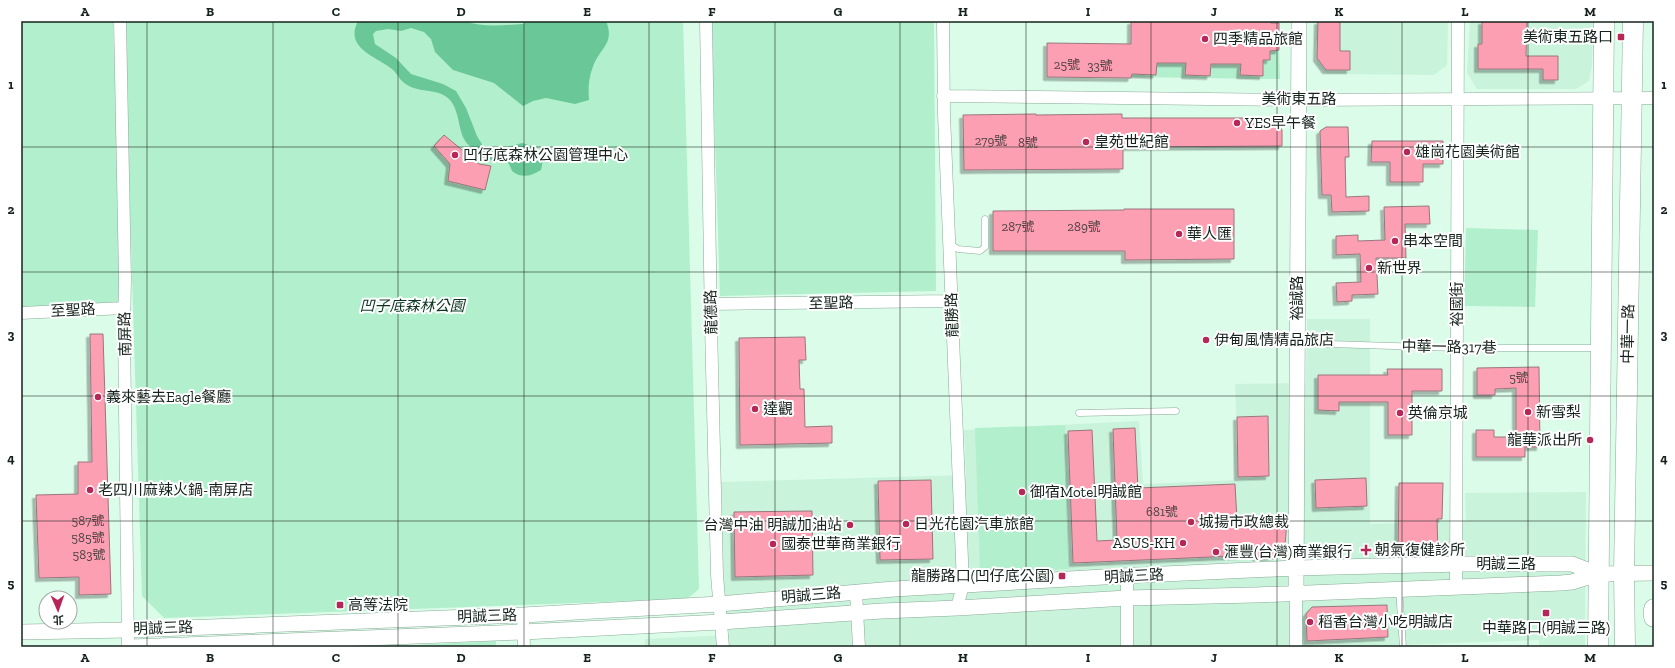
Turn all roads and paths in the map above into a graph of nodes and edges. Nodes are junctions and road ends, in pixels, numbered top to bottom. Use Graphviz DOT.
graph roads {
  1 [pos="120,21"];
  2 [pos="706,21"];
  3 [pos="942,21"];
  4 [pos="1299,21"];
  5 [pos="1458,21"];
  6 [pos="1604,21"];
  7 [pos="1633,21"];
  8 [pos="943,96"];
  9 [pos="1602,97"];
  10 [pos="1632,98"];
  11 [pos="1654,98"];
  12 [pos="1458,99"];
  13 [pos="1298,100"];
  14 [pos="985,219"];
  15 [pos="949,243"];
  16 [pos="952,301"];
  17 [pos="710,304"];
  18 [pos="124,308"];
  19 [pos="21,313"];
  20 [pos="1297,343"];
  21 [pos="1456,348"];
  22 [pos="1601,348"];
  23 [pos="1176,411"];
  24 [pos="1079,413"];
  25 [pos="1456,564"];
  26 [pos="1295,568"];
  27 [pos="1624,573"];
  28 [pos="1654,573"];
  29 [pos="1598,574"];
  30 [pos="1127,576"];
  31 [pos="963,586"];
  32 [pos="1456,587"];
  33 [pos="1399,589"];
  34 [pos="856,591"];
  35 [pos="1296,593"];
  36 [pos="1127,598"];
  37 [pos="719,604"];
  38 [pos="957,608"];
  39 [pos="1654,609"];
  40 [pos="857,612"];
  41 [pos="523,615"];
  42 [pos="1654,617"];
  43 [pos="720,622"];
  44 [pos="205,627"];
  45 [pos="128,630"];
  46 [pos="21,632"];
  47 [pos="523,632"];
  48 [pos="205,644"];
  49 [pos="128,647"];
  50 [pos="131,647"];
  51 [pos="524,647"];
  52 [pos="723,647"];
  53 [pos="859,647"];
  54 [pos="1127,647"];
  55 [pos="1296,647"];
  56 [pos="1403,647"];
  57 [pos="1598,647"];
  58 [pos="1625,647"];
  1 -- 18 [label="street, 南屏路"];
  2 -- 17 [label="street, 龍德路"];
  3 -- 8 [label="street, 龍勝路"];
  4 -- 13 [label="street, 裕誠路"];
  5 -- 12 [label="street, 裕國街"];
  6 -- 9 [label="main road, 中華一路"];
  7 -- 10 [label="main road, 中華一路"];
  8 -- 13 [label="street, 美術東五路"];
  8 -- 15 [label="street, 龍勝路"];
  9 -- 10 [label="street, 美術東五路"];
  9 -- 12 [label="street, 美術東五路"];
  9 -- 22 [label="main road, 中華一路"];
  10 -- 11 [label="street, 美術東五路"];
  10 -- 27 [label="main road, 中華一路"];
  12 -- 13 [label="street, 美術東五路"];
  12 -- 21 [label="street, 裕國街"];
  13 -- 20 [label="street, 裕誠路"];
  14 -- 15 [label="lane"];
  15 -- 16 [label="street, 龍勝路"];
  16 -- 17 [label="street, 至聖路"];
  16 -- 31 [label="street, 龍勝路"];
  17 -- 37 [label="street, 龍德路"];
  18 -- 19 [label="street, 至聖路"];
  18 -- 45 [label="street, 南屏路"];
  20 -- 21 [label="lane, 中華一路317巷"];
  20 -- 26 [label="street, 裕誠路"];
  21 -- 22 [label="lane, 中華一路317巷"];
  21 -- 25 [label="street, 裕國街"];
  22 -- 29 [label="main road, 中華一路"];
  23 -- 24 [label="lane"];
  25 -- 26 [label="street, 明誠三路"];
  25 -- 29 [label="street, 明誠三路"];
  25 -- 32 [label="street, 裕國街"];
  26 -- 30 [label="street, 明誠三路"];
  26 -- 35 [label="street, 裕誠路"];
  27 -- 28 [label="street, 明誠三路"];
  27 -- 29 [label="street, 明誠三路"];
  27 -- 58 [label="main road, 中華一路"];
  29 -- 32 [label="street, 明誠三路"];
  29 -- 57 [label="main road, 中華一路"];
  30 -- 31 [label="street, 明誠三路"];
  30 -- 36 [label="street"];
  31 -- 34 [label="street, 明誠三路"];
  31 -- 38 [label="street, 龍勝路"];
  32 -- 33 [label="street, 明誠三路"];
  33 -- 35 [label="street, 明誠三路"];
  33 -- 56 [label="lane"];
  34 -- 37 [label="street, 明誠三路"];
  34 -- 40 [label="street"];
  35 -- 36 [label="street, 明誠三路"];
  35 -- 55 [label="street, 裕誠路"];
  36 -- 38 [label="street, 明誠三路"];
  36 -- 54 [label="street"];
  37 -- 41 [label="street, 明誠三路"];
  37 -- 43 [label="street, 龍德路"];
  38 -- 40 [label="street, 明誠三路"];
  39 -- 42 [label="main road"];
  40 -- 43 [label="street, 明誠三路"];
  40 -- 53 [label="street"];
  41 -- 44 [label="street, 明誠三路"];
  41 -- 47 [label="street"];
  43 -- 47 [label="street, 明誠三路"];
  43 -- 52 [label="street, 龍德路"];
  44 -- 45 [label="street, 明誠三路"];
  44 -- 48 [label="street"];
  45 -- 46 [label="street, 明誠三路"];
  45 -- 49 [label="street, 南屏路"];
  47 -- 48 [label="street, 明誠三路"];
  47 -- 51 [label="street"];
  48 -- 50 [label="street, 明誠三路"];
}
